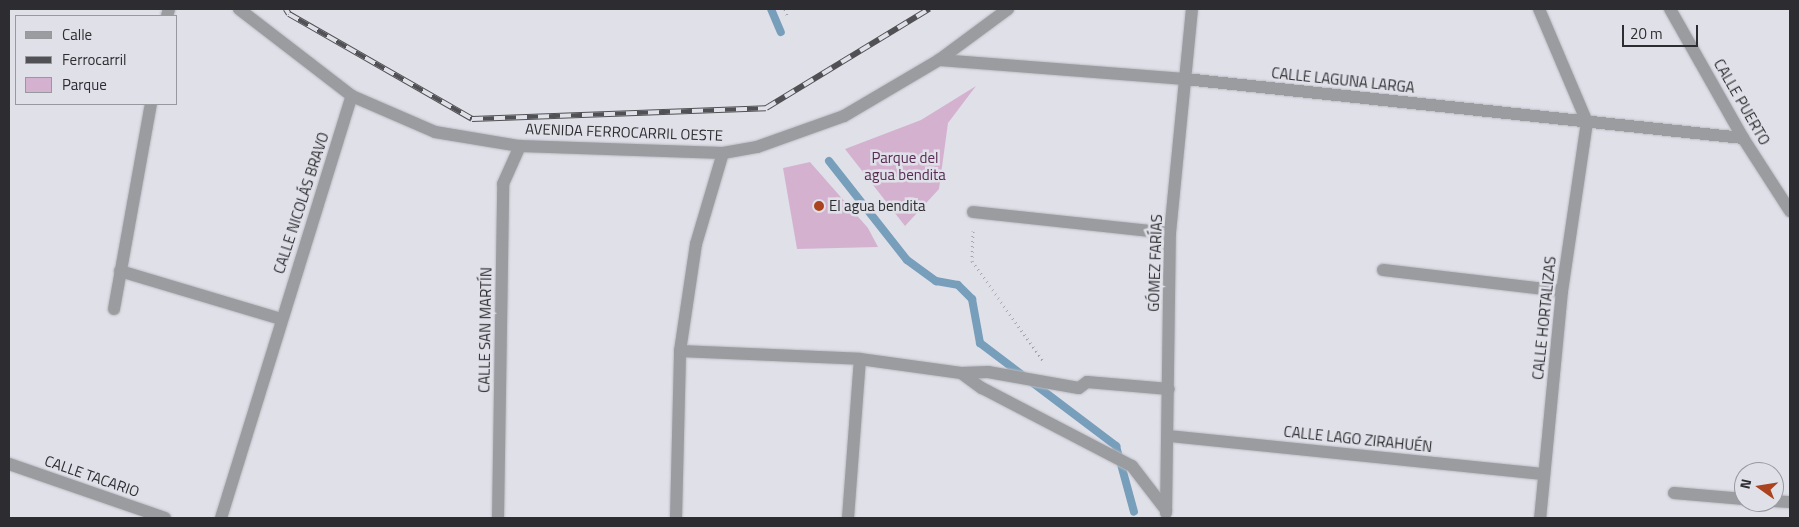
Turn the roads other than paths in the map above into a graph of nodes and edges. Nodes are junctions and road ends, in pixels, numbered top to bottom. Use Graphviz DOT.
graph roads {
  1 [pos="239,9"];
  2 [pos="1008,9"];
  3 [pos="1192,9"];
  4 [pos="1540,9"];
  5 [pos="1670,9"];
  6 [pos="939,60"];
  7 [pos="1185,79"];
  8 [pos="352,96"];
  9 [pos="151,105"];
  10 [pos="1587,122"];
  11 [pos="1743,138"];
  12 [pos="520,146"];
  13 [pos="723,153"];
  14 [pos="1790,211"];
  15 [pos="973,212"];
  16 [pos="1170,233"];
  17 [pos="1383,270"];
  18 [pos="120,271"];
  19 [pos="1562,291"];
  20 [pos="114,309"];
  21 [pos="281,319"];
  22 [pos="680,351"];
  23 [pos="860,359"];
  24 [pos="961,373"];
  25 [pos="1169,389"];
  26 [pos="1169,436"];
  27 [pos="9,464"];
  28 [pos="1544,474"];
  29 [pos="1674,493"];
  30 [pos="1734,498"];
  31 [pos="1167,514"];
  32 [pos="166,518"];
  33 [pos="221,518"];
  34 [pos="498,518"];
  35 [pos="676,518"];
  36 [pos="848,518"];
  37 [pos="1540,518"];
  1 -- 8 [label="street, AVENIDA FERROCARRIL OESTE"];
  2 -- 6 [label="street, AVENIDA FERROCARRIL OESTE"];
  3 -- 7 [label="street, GÓMEZ FARÍAS"];
  4 -- 10 [label="street"];
  5 -- 11 [label="street, CALLE PUERTO"];
  6 -- 7 [label="street, CALLE LAGUNA LARGA"];
  6 -- 13 [label="street, AVENIDA FERROCARRIL OESTE"];
  7 -- 10 [label="street, CALLE LAGUNA LARGA"];
  7 -- 16 [label="street, GÓMEZ FARÍAS"];
  8 -- 12 [label="street, AVENIDA FERROCARRIL OESTE"];
  8 -- 21 [label="street, CALLE NICOLÁS BRAVO"];
  9 -- 18 [label="street"];
  10 -- 11 [label="street, CALLE LAGUNA LARGA"];
  10 -- 19 [label="street, CALLE HORTALIZAS"];
  11 -- 14 [label="street, CALLE PUERTO"];
  12 -- 13 [label="street, AVENIDA FERROCARRIL OESTE"];
  12 -- 34 [label="street, CALLE SAN MARTÍN"];
  13 -- 22 [label="street"];
  15 -- 16 [label="street"];
  16 -- 25 [label="street, GÓMEZ FARÍAS"];
  17 -- 19 [label="street"];
  18 -- 20 [label="street"];
  18 -- 21 [label="street"];
  19 -- 28 [label="street, CALLE HORTALIZAS"];
  21 -- 33 [label="street, CALLE NICOLÁS BRAVO"];
  22 -- 23 [label="street"];
  22 -- 35 [label="street"];
  23 -- 24 [label="street"];
  23 -- 36 [label="street"];
  24 -- 25 [label="street"];
  24 -- 31 [label="street"];
  25 -- 26 [label="street, GÓMEZ FARÍAS"];
  26 -- 28 [label="street, CALLE LAGO ZIRAHUÉN"];
  26 -- 31 [label="street, GÓMEZ FARÍAS"];
  27 -- 32 [label="street, CALLE TACARIO"];
  28 -- 37 [label="street, CALLE HORTALIZAS"];
  29 -- 30 [label="street"];
}
